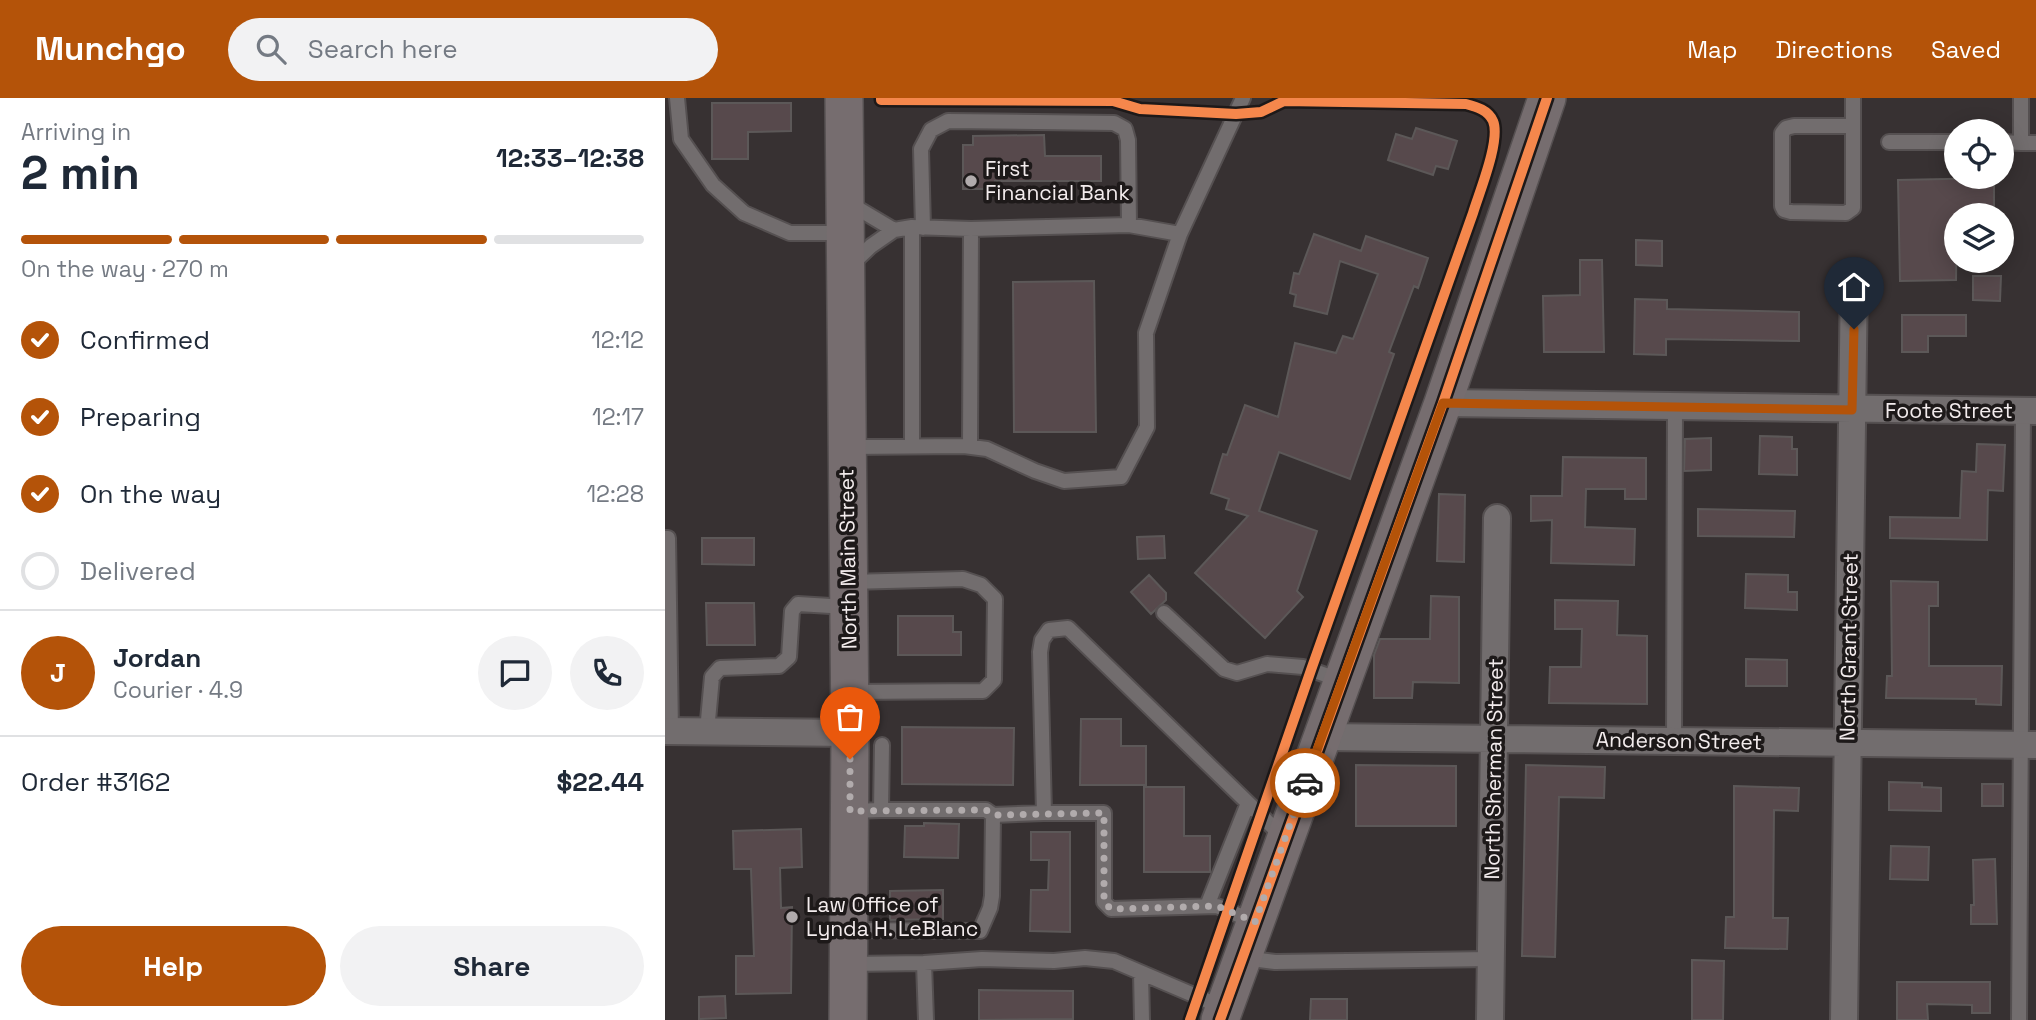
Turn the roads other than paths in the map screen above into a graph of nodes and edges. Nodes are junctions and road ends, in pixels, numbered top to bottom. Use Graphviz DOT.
graph roads {
  1 [pos="677,98"];
  2 [pos="844,98"];
  3 [pos="1243,98"];
  4 [pos="1547,98"];
  5 [pos="1853,98"];
  6 [pos="2021,98"];
  7 [pos="1853,126"];
  8 [pos="1889,142"];
  9 [pos="1944,142"];
  10 [pos="2029,143"];
  11 [pos="845,217"];
  12 [pos="1129,225"];
  13 [pos="918,228"];
  14 [pos="971,229"];
  15 [pos="894,230"];
  16 [pos="1180,234"];
  17 [pos="844,271"];
  18 [pos="1854,275"];
  19 [pos="1443,403"];
  20 [pos="1675,407"];
  21 [pos="1852,410"];
  22 [pos="2030,411"];
  23 [pos="912,445"];
  24 [pos="847,447"];
  25 [pos="970,447"];
  26 [pos="1497,518"];
  27 [pos="665,538"];
  28 [pos="848,594"];
  29 [pos="1164,613"];
  30 [pos="1342,681"];
  31 [pos="849,692"];
  32 [pos="668,731"];
  33 [pos="707,732"];
  34 [pos="1322,737"];
  35 [pos="1494,738"];
  36 [pos="866,739"];
  37 [pos="1674,741"];
  38 [pos="1847,744"];
  39 [pos="2029,745"];
  40 [pos="1248,803"];
  41 [pos="865,811"];
  42 [pos="1044,813"];
  43 [pos="993,815"];
  44 [pos="1285,839"];
  45 [pos="1207,906"];
  46 [pos="1255,922"];
  47 [pos="849,947"];
  48 [pos="1243,958"];
  49 [pos="1491,959"];
  50 [pos="924,963"];
  51 [pos="1141,972"];
  52 [pos="1222,1014"];
  53 [pos="848,1020"];
  54 [pos="926,1020"];
  55 [pos="1142,1020"];
  56 [pos="1490,1020"];
  57 [pos="1844,1020"];
  58 [pos="2019,1020"];
  1 -- 11 [label="lane"];
  2 -- 11 [label="street, North Main Street"];
  3 -- 16 [label="lane"];
  4 -- 19 [label="street"];
  5 -- 7 [label="lane"];
  6 -- 10 [label="lane"];
  7 -- 7 [label="lane"];
  8 -- 9 [label="lane"];
  11 -- 15 [label="lane"];
  11 -- 17 [label="street, North Main Street"];
  12 -- 13 [label="lane"];
  12 -- 14 [label="lane"];
  12 -- 16 [label="lane"];
  13 -- 14 [label="lane"];
  13 -- 15 [label="lane"];
  13 -- 23 [label="lane"];
  14 -- 25 [label="lane"];
  15 -- 17 [label="lane"];
  16 -- 25 [label="lane"];
  17 -- 24 [label="street, North Main Street"];
  18 -- 21 [label="street, North Grant Street"];
  19 -- 20 [label="street, Foote Street"];
  19 -- 30 [label="street"];
  20 -- 21 [label="street, Foote Street"];
  20 -- 37 [label="lane"];
  21 -- 22 [label="street, Foote Street"];
  21 -- 38 [label="street, North Grant Street"];
  22 -- 39 [label="lane"];
  23 -- 24 [label="lane"];
  23 -- 25 [label="lane"];
  24 -- 28 [label="street, North Main Street"];
  26 -- 35 [label="street, North Sherman Street"];
  27 -- 32 [label="lane"];
  28 -- 31 [label="street, North Main Street"];
  28 -- 31 [label="lane"];
  28 -- 33 [label="lane"];
  29 -- 30 [label="lane"];
  30 -- 34 [label="street"];
  31 -- 36 [label="street, North Main Street"];
  32 -- 33 [label="street"];
  33 -- 36 [label="street"];
  34 -- 35 [label="street, Anderson Street"];
  34 -- 44 [label="street"];
  35 -- 37 [label="street, Anderson Street"];
  35 -- 49 [label="street, North Sherman Street"];
  36 -- 41 [label="street, North Main Street"];
  37 -- 38 [label="street, Anderson Street"];
  38 -- 39 [label="street, Anderson Street"];
  38 -- 57 [label="street, North Grant Street"];
  39 -- 58 [label="lane"];
  40 -- 42 [label="lane"];
  40 -- 44 [label="lane"];
  40 -- 45 [label="lane"];
  41 -- 43 [label="lane"];
  41 -- 47 [label="street, North Main Street"];
  42 -- 43 [label="lane"];
  42 -- 45 [label="lane"];
  43 -- 47 [label="lane"];
  44 -- 46 [label="street"];
  45 -- 46 [label="lane"];
  46 -- 48 [label="street"];
  47 -- 50 [label="lane"];
  47 -- 53 [label="street, North Main Street"];
  48 -- 49 [label="lane"];
  48 -- 52 [label="street"];
  49 -- 56 [label="street, North Sherman Street"];
  50 -- 51 [label="lane"];
  50 -- 54 [label="lane"];
  51 -- 52 [label="lane"];
  51 -- 55 [label="lane"];
}
